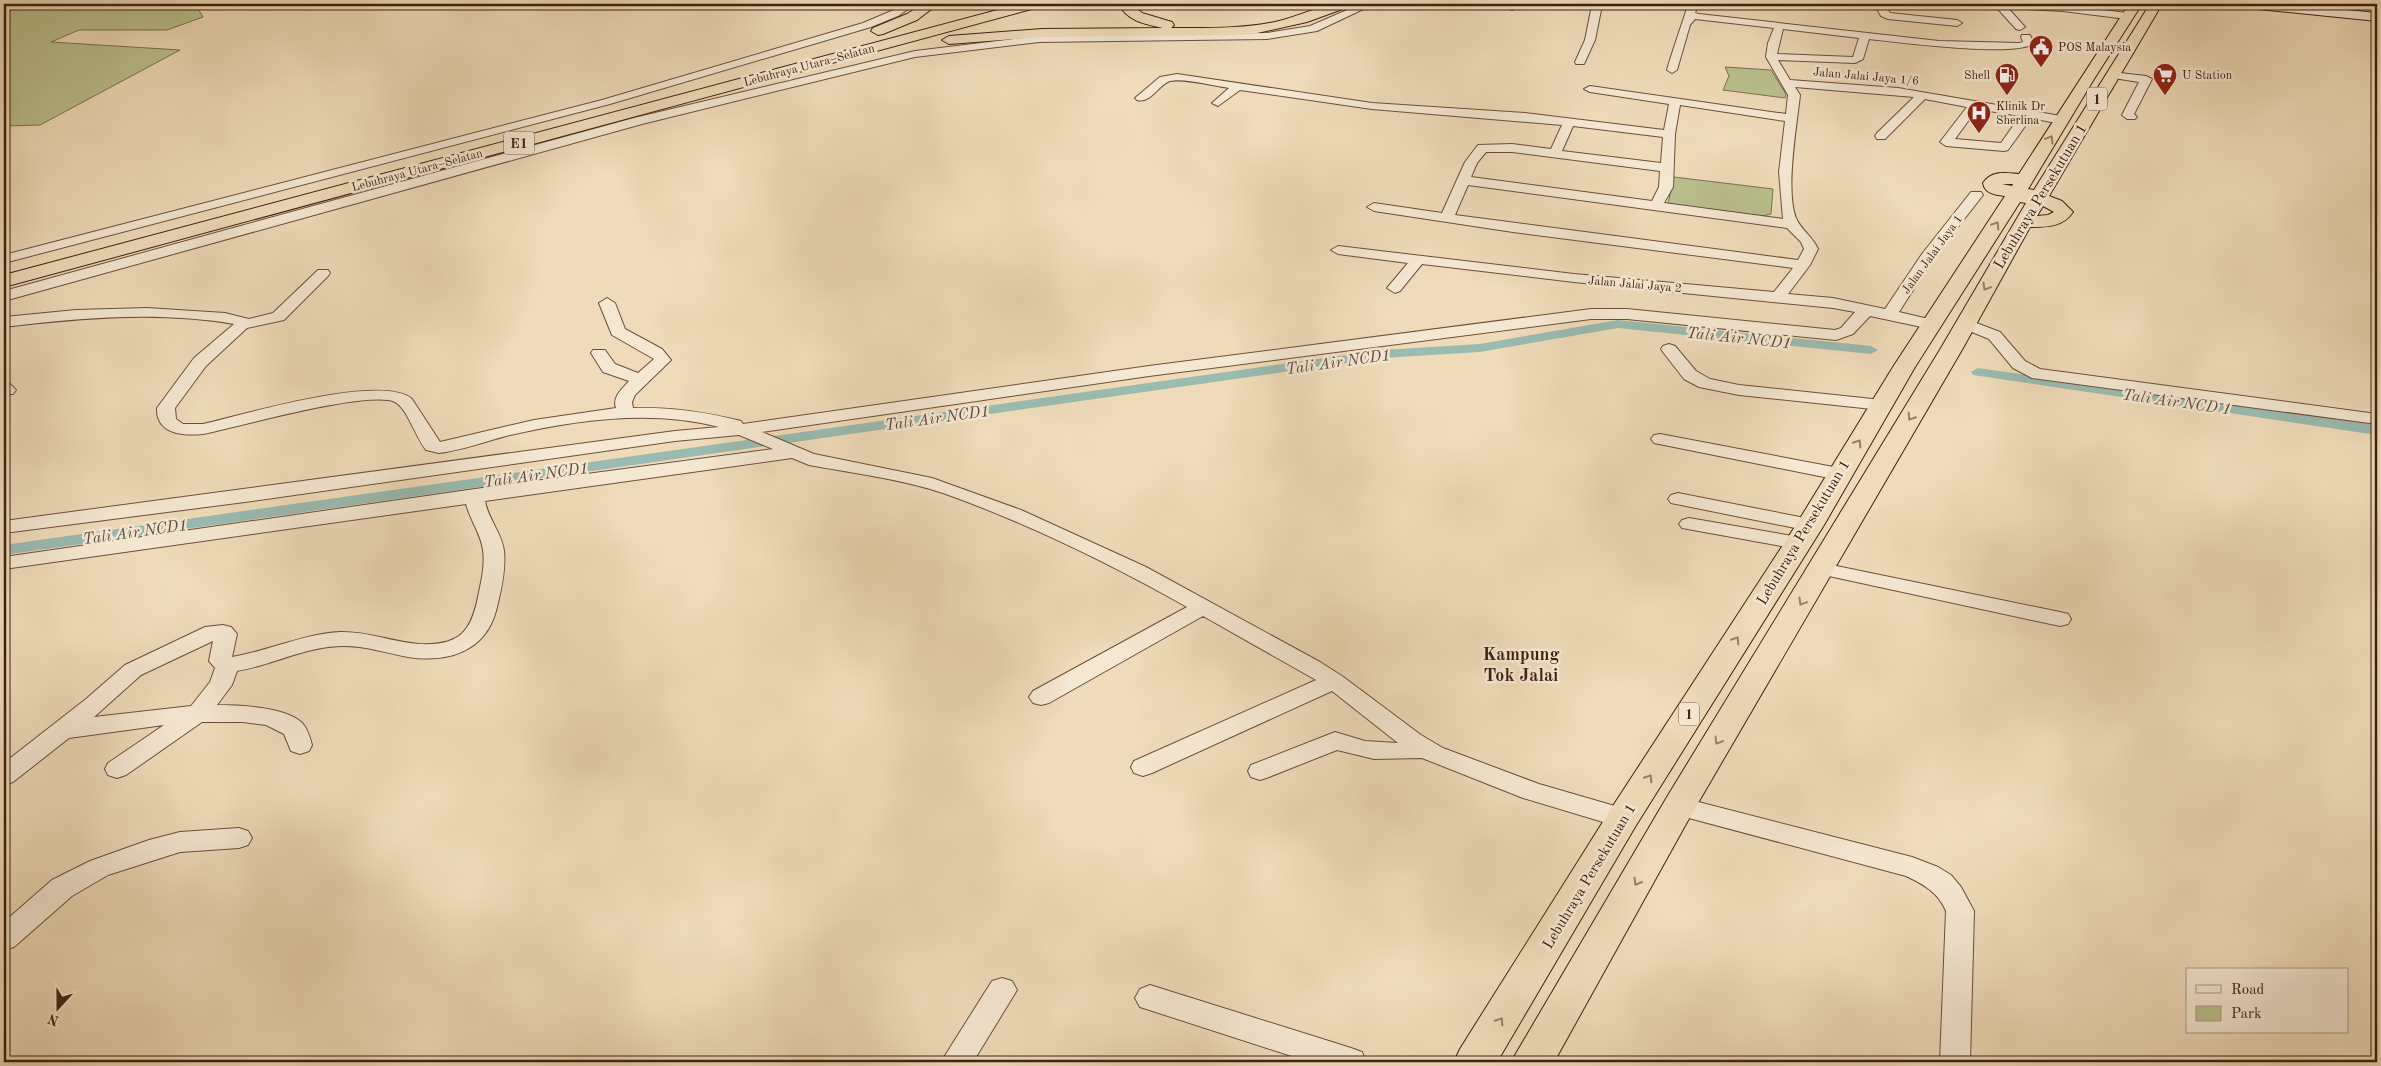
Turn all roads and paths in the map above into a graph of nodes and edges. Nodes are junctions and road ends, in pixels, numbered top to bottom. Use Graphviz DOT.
graph roads {
  1 [pos="865,4"];
  2 [pos="931,4"];
  3 [pos="1012,4"];
  4 [pos="1034,4"];
  5 [pos="1125,4"];
  6 [pos="1331,4"];
  7 [pos="1343,4"];
  8 [pos="1369,4"];
  9 [pos="1600,4"];
  10 [pos="1676,4"];
  11 [pos="1879,4"];
  12 [pos="1974,4"];
  13 [pos="2156,4"];
  14 [pos="2248,4"];
  15 [pos="908,5"];
  16 [pos="2000,5"];
  17 [pos="2280,5"];
  18 [pos="2131,10"];
  19 [pos="1691,11"];
  20 [pos="2377,17"];
  21 [pos="1957,23"];
  22 [pos="1780,25"];
  23 [pos="2020,27"];
  24 [pos="1865,35"];
  25 [pos="2026,37"];
  26 [pos="1771,57"];
  27 [pos="1580,62"];
  28 [pos="1672,70"];
  29 [pos="2112,75"];
  30 [pos="1786,83"];
  31 [pos="721,85"];
  32 [pos="1238,86"];
  33 [pos="1590,89"];
  34 [pos="1922,95"];
  35 [pos="1141,98"];
  36 [pos="1675,102"];
  37 [pos="1218,103"];
  38 [pos="1973,106"];
  39 [pos="1388,108"];
  40 [pos="1437,111"];
  41 [pos="1506,115"];
  42 [pos="2026,116"];
  43 [pos="2131,117"];
  44 [pos="1792,118"];
  45 [pos="1380,120"];
  46 [pos="2061,120"];
  47 [pos="1569,122"];
  48 [pos="1431,124"];
  49 [pos="1497,131"];
  50 [pos="1669,134"];
  51 [pos="1881,136"];
  52 [pos="1554,153"];
  53 [pos="1668,168"];
  54 [pos="1463,180"];
  55 [pos="2018,190"];
  56 [pos="1976,195"];
  57 [pos="2039,198"];
  58 [pos="1656,206"];
  59 [pos="1374,207"];
  60 [pos="1447,218"];
  61 [pos="2025,222"];
  62 [pos="1792,224"];
  63 [pos="1338,250"];
  64 [pos="4,259"];
  65 [pos="1419,259"];
  66 [pos="1803,265"];
  67 [pos="4,272"];
  68 [pos="323,273"];
  69 [pos="4,281"];
  70 [pos="1395,288"];
  71 [pos="4,296"];
  72 [pos="1778,297"];
  73 [pos="607,303"];
  74 [pos="1866,310"];
  75 [pos="1890,314"];
  76 [pos="6,324"];
  77 [pos="1966,324"];
  78 [pos="242,325"];
  79 [pos="1926,332"];
  80 [pos="1669,349"];
  81 [pos="598,353"];
  82 [pos="641,380"];
  83 [pos="1882,405"];
  84 [pos="627,414"];
  85 [pos="2377,419"];
  86 [pos="746,431"];
  87 [pos="1660,440"];
  88 [pos="440,448"];
  89 [pos="789,449"];
  90 [pos="429,470"];
  91 [pos="1838,474"];
  92 [pos="475,495"];
  93 [pos="1678,499"];
  94 [pos="244,501"];
  95 [pos="1689,524"];
  96 [pos="4,527"];
  97 [pos="234,528"];
  98 [pos="1804,534"];
  99 [pos="4,563"];
  100 [pos="1822,569"];
  101 [pos="1203,607"];
  102 [pos="2060,619"];
  103 [pos="228,665"];
  104 [pos="1334,681"];
  105 [pos="1041,697"];
  106 [pos="199,712"];
  107 [pos="63,730"];
  108 [pos="300,745"];
  109 [pos="1424,749"];
  110 [pos="1143,767"];
  111 [pos="117,769"];
  112 [pos="1260,771"];
  113 [pos="4,776"];
  114 [pos="1679,806"];
  115 [pos="1624,818"];
  116 [pos="239,838"];
  117 [pos="4,939"];
  118 [pos="1002,990"];
  119 [pos="1150,998"];
  120 [pos="956,1062"];
  121 [pos="1351,1062"];
  122 [pos="1475,1062"];
  123 [pos="1532,1062"];
  124 [pos="1955,1062"];
  1 -- 15 [label="street"];
  2 -- 31 [label="highway"];
  3 -- 31 [label="highway, Lebuhraya Utara–Selatan / E1"];
  4 -- 31 [label="highway, Lebuhraya Utara–Selatan / E1"];
  5 -- 6 [label="highway"];
  7 -- 31 [label="highway"];
  8 -- 71 [label="street"];
  9 -- 27 [label="street"];
  10 -- 19 [label="street"];
  11 -- 21 [label="street"];
  12 -- 16 [label="street"];
  13 -- 29 [label="highway, Lebuhraya Persekutuan 1 / 1"];
  14 -- 17 [label="main road"];
  15 -- 64 [label="street"];
  16 -- 18 [label="street"];
  16 -- 23 [label="street"];
  17 -- 20 [label="main road"];
  18 -- 46 [label="highway, Lebuhraya Persekutuan 1 / 1"];
  19 -- 22 [label="street"];
  19 -- 28 [label="street"];
  22 -- 24 [label="street"];
  22 -- 26 [label="street"];
  24 -- 25 [label="street"];
  24 -- 26 [label="street"];
  26 -- 30 [label="street"];
  29 -- 43 [label="street"];
  29 -- 57 [label="highway, Lebuhraya Persekutuan 1 / 1"];
  30 -- 34 [label="street, Jalan Jalai Jaya 1/6"];
  30 -- 44 [label="street"];
  31 -- 67 [label="highway, Lebuhraya Utara–Selatan / E1"];
  31 -- 69 [label="highway, Lebuhraya Utara–Selatan / E1"];
  32 -- 35 [label="street"];
  32 -- 37 [label="street"];
  32 -- 39 [label="street"];
  33 -- 36 [label="street"];
  34 -- 38 [label="street, Jalan Jalai Jaya 1/6"];
  34 -- 51 [label="street"];
  36 -- 44 [label="street"];
  36 -- 50 [label="street"];
  38 -- 42 [label="street, Jalan Jalai Jaya 1/6"];
  38 -- 42 [label="street"];
  39 -- 40 [label="street"];
  39 -- 45 [label="street"];
  40 -- 41 [label="street"];
  40 -- 48 [label="street"];
  41 -- 47 [label="street"];
  41 -- 49 [label="street"];
  42 -- 46 [label="street"];
  44 -- 62 [label="street"];
  55 -- 46 [label="highway, Lebuhraya Persekutuan 1 / 1, one-way"];
  47 -- 50 [label="street"];
  47 -- 52 [label="street"];
  50 -- 53 [label="street"];
  52 -- 53 [label="street"];
  52 -- 54 [label="street"];
  53 -- 58 [label="street"];
  54 -- 58 [label="street"];
  54 -- 60 [label="street"];
  55 -- 57 [label="highway"];
  79 -- 55 [label="highway, Lebuhraya Persekutuan 1 / 1, one-way"];
  56 -- 75 [label="street, Jalan Jalai Jaya 1"];
  57 -- 61 [label="highway, Lebuhraya Persekutuan 1 / 1"];
  57 -- 61 [label="highway"];
  58 -- 62 [label="street"];
  59 -- 60 [label="street"];
  60 -- 66 [label="street"];
  61 -- 77 [label="highway, Lebuhraya Persekutuan 1 / 1, one-way"];
  62 -- 66 [label="street"];
  63 -- 65 [label="street, Jalan Jalai Jaya 2"];
  65 -- 70 [label="street"];
  65 -- 72 [label="street, Jalan Jalai Jaya 2"];
  66 -- 72 [label="street"];
  68 -- 78 [label="street"];
  72 -- 74 [label="street, Jalan Jalai Jaya 2"];
  73 -- 82 [label="street"];
  74 -- 75 [label="street, Jalan Jalai Jaya 2"];
  74 -- 86 [label="street"];
  75 -- 79 [label="street, Jalan Jalai Jaya 2"];
  76 -- 78 [label="street"];
  77 -- 85 [label="street"];
  77 -- 100 [label="highway, Lebuhraya Persekutuan 1 / 1, one-way"];
  78 -- 88 [label="street"];
  79 -- 83 [label="highway, Lebuhraya Persekutuan 1 / 1"];
  80 -- 83 [label="street"];
  81 -- 82 [label="street"];
  82 -- 84 [label="street"];
  91 -- 83 [label="highway, Lebuhraya Persekutuan 1 / 1, one-way"];
  84 -- 86 [label="street"];
  84 -- 88 [label="street"];
  86 -- 89 [label="street"];
  86 -- 90 [label="street"];
  87 -- 91 [label="street"];
  88 -- 90 [label="street"];
  89 -- 92 [label="street"];
  89 -- 101 [label="street"];
  90 -- 94 [label="street"];
  91 -- 98 [label="highway, Lebuhraya Persekutuan 1 / 1"];
  92 -- 97 [label="street"];
  92 -- 103 [label="street"];
  93 -- 98 [label="street"];
  94 -- 96 [label="street"];
  94 -- 97 [label="street"];
  95 -- 98 [label="street"];
  97 -- 99 [label="street"];
  115 -- 98 [label="highway, Lebuhraya Persekutuan 1 / 1, one-way"];
  100 -- 102 [label="street"];
  100 -- 114 [label="highway, Lebuhraya Persekutuan 1 / 1, one-way"];
  101 -- 104 [label="street"];
  101 -- 105 [label="street"];
  103 -- 106 [label="street"];
  103 -- 107 [label="street"];
  104 -- 109 [label="street"];
  104 -- 110 [label="street"];
  106 -- 107 [label="street"];
  106 -- 108 [label="street"];
  106 -- 111 [label="street"];
  107 -- 113 [label="street"];
  109 -- 112 [label="street"];
  109 -- 115 [label="street"];
  114 -- 123 [label="highway, Lebuhraya Persekutuan 1 / 1, one-way"];
  114 -- 124 [label="street"];
  122 -- 115 [label="highway, Lebuhraya Persekutuan 1 / 1, one-way"];
  116 -- 117 [label="street"];
  118 -- 120 [label="street"];
  119 -- 121 [label="street"];
}
